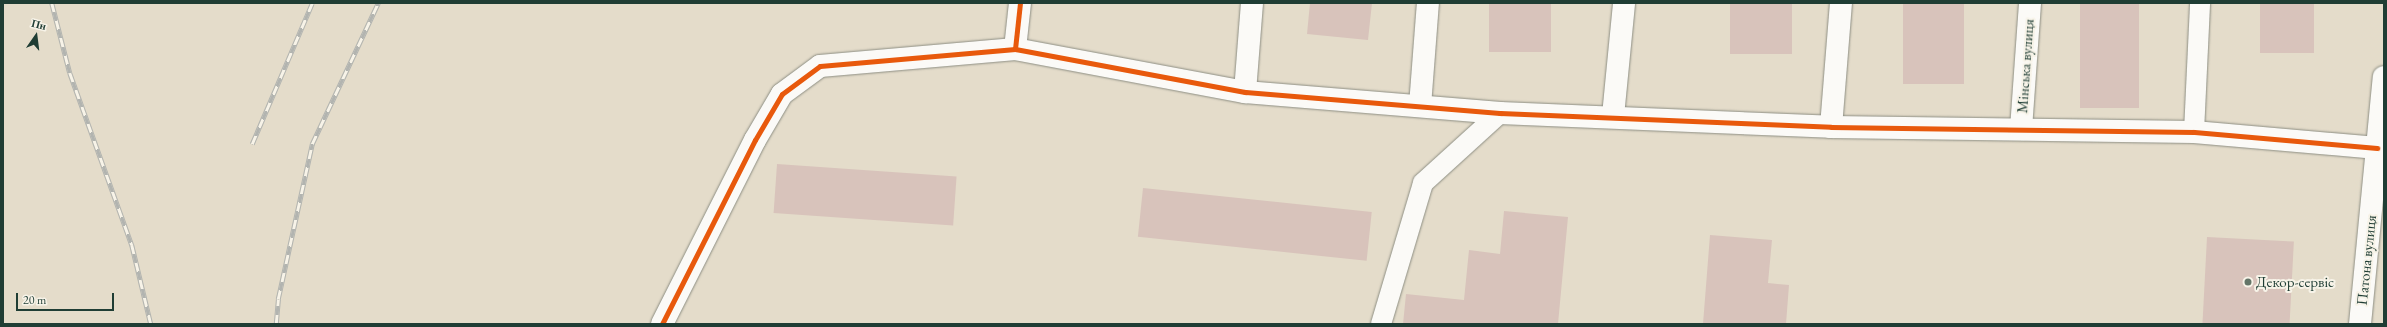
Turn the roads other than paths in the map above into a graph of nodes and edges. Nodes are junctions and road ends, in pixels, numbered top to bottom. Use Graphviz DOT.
graph roads {
  1 [pos="1020,3"];
  2 [pos="1252,3"];
  3 [pos="1428,3"];
  4 [pos="1624,3"];
  5 [pos="1841,3"];
  6 [pos="2030,3"];
  7 [pos="2200,3"];
  8 [pos="1015,49"];
  9 [pos="2384,77"];
  10 [pos="1245,92"];
  11 [pos="1420,106"];
  12 [pos="1500,113"];
  13 [pos="1613,116"];
  14 [pos="1831,127"];
  15 [pos="2021,129"];
  16 [pos="2194,132"];
  17 [pos="2377,148"];
  18 [pos="662,324"];
  19 [pos="1381,324"];
  20 [pos="2360,324"];
  1 -- 8 [label="street"];
  2 -- 10 [label="street"];
  3 -- 11 [label="street"];
  4 -- 13 [label="street"];
  5 -- 14 [label="street"];
  6 -- 15 [label="street, Мінська вулиця"];
  7 -- 16 [label="lane"];
  8 -- 10 [label="street"];
  8 -- 18 [label="street"];
  9 -- 17 [label="street, Патона вулиця"];
  10 -- 11 [label="street"];
  11 -- 12 [label="street"];
  12 -- 13 [label="street"];
  12 -- 19 [label="lane"];
  13 -- 14 [label="street"];
  14 -- 15 [label="street"];
  15 -- 16 [label="street"];
  16 -- 17 [label="street"];
  17 -- 20 [label="street, Патона вулиця"];
}
